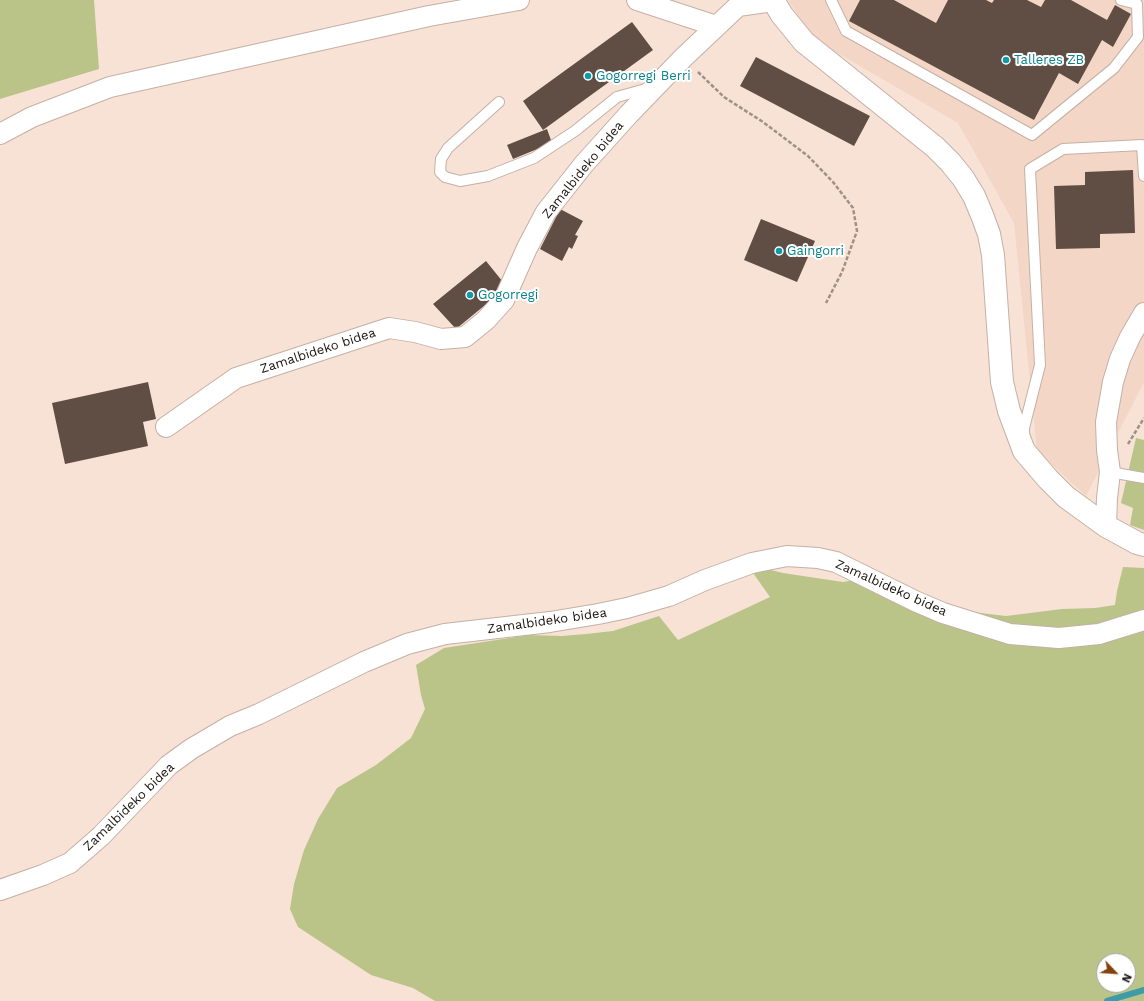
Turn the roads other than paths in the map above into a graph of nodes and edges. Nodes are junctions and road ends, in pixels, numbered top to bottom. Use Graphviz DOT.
graph roads {
  1 [pos="519,0"];
  2 [pos="637,0"];
  3 [pos="773,0"];
  4 [pos="830,0"];
  5 [pos="1121,0"];
  6 [pos="716,26"];
  7 [pos="655,87"];
  8 [pos="499,102"];
  9 [pos="0,134"];
  10 [pos="1144,176"];
  11 [pos="1144,313"];
  12 [pos="166,426"];
  13 [pos="1024,451"];
  14 [pos="1110,472"];
  15 [pos="1144,478"];
  16 [pos="1106,526"];
  17 [pos="1144,545"];
  18 [pos="1144,620"];
  19 [pos="0,890"];
  1 -- 9 [label="street"];
  2 -- 6 [label="street"];
  3 -- 6 [label="street, Zamalbideko bidea"];
  3 -- 13 [label="street"];
  4 -- 5 [label="lane"];
  6 -- 7 [label="street, Zamalbideko bidea"];
  7 -- 8 [label="lane"];
  7 -- 12 [label="street, Zamalbideko bidea"];
  10 -- 13 [label="lane"];
  11 -- 14 [label="street"];
  13 -- 16 [label="street"];
  14 -- 15 [label="lane"];
  14 -- 16 [label="street"];
  16 -- 17 [label="street"];
  18 -- 19 [label="street, Zamalbideko bidea"];
}
